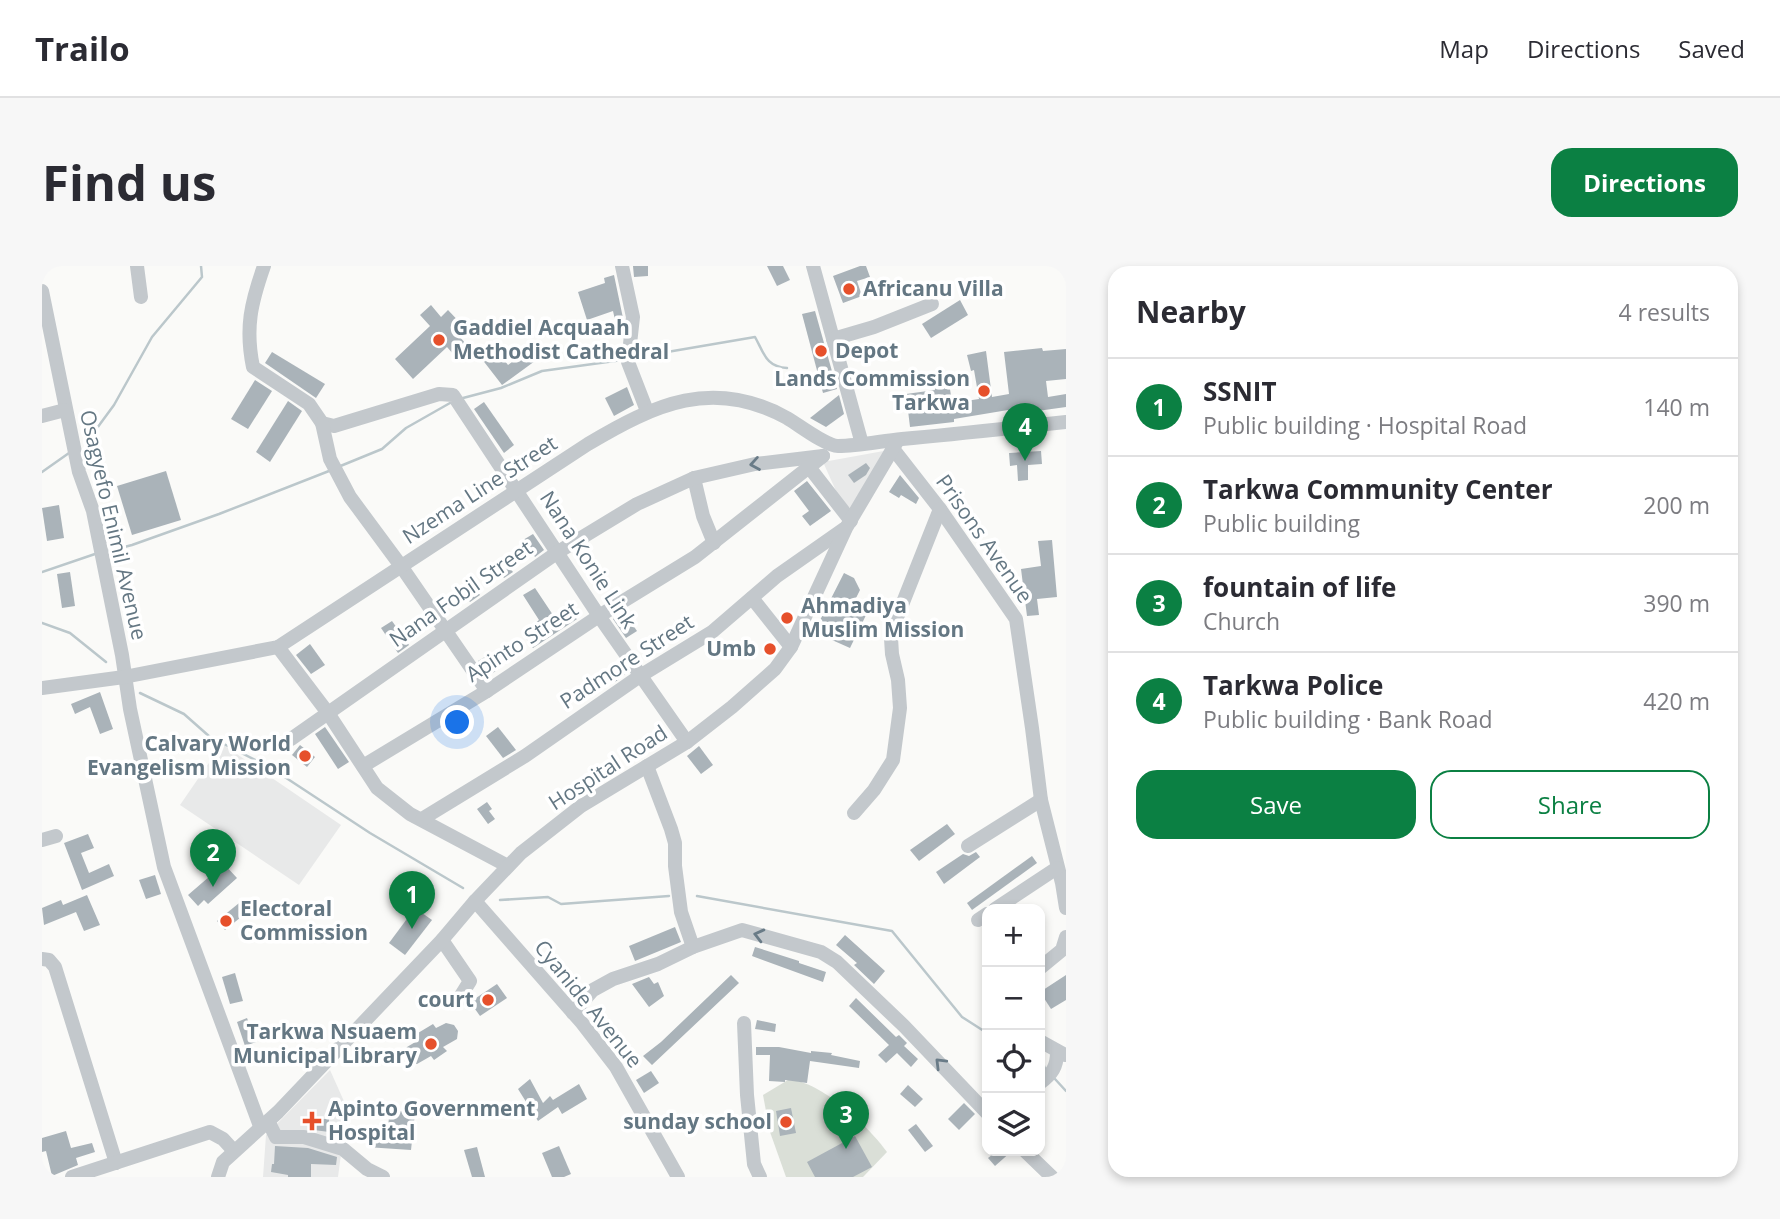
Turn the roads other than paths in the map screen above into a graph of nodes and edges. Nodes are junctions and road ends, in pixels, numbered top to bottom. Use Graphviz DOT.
graph roads {
  1 [pos="137,266"];
  2 [pos="264,266"];
  3 [pos="622,266"];
  4 [pos="813,266"];
  5 [pos="42,291"];
  6 [pos="141,297"];
  7 [pos="932,304"];
  8 [pos="833,339"];
  9 [pos="65,410"];
  10 [pos="647,411"];
  11 [pos="42,416"];
  12 [pos="1066,422"];
  13 [pos="322,423"];
  14 [pos="862,444"];
  15 [pos="896,445"];
  16 [pos="828,451"];
  17 [pos="809,467"];
  18 [pos="694,478"];
  19 [pos="517,491"];
  20 [pos="940,509"];
  21 [pos="849,525"];
  22 [pos="714,543"];
  23 [pos="558,552"];
  24 [pos="401,566"];
  25 [pos="752,598"];
  26 [pos="599,616"];
  27 [pos="444,631"];
  28 [pos="278,647"];
  29 [pos="791,647"];
  30 [pos="640,676"];
  31 [pos="124,677"];
  32 [pos="42,688"];
  33 [pos="487,691"];
  34 [pos="328,713"];
  35 [pos="291,739"];
  36 [pos="687,742"];
  37 [pos="363,766"];
  38 [pos="647,766"];
  39 [pos="1041,800"];
  40 [pos="855,813"];
  41 [pos="422,819"];
  42 [pos="968,846"];
  43 [pos="508,866"];
  44 [pos="1057,868"];
  45 [pos="1064,884"];
  46 [pos="475,901"];
  47 [pos="1003,904"];
  48 [pos="1066,908"];
  49 [pos="1066,937"];
  50 [pos="442,940"];
  51 [pos="693,947"];
  52 [pos="42,959"];
  53 [pos="1041,967"];
  54 [pos="457,1002"];
  55 [pos="573,1013"];
  56 [pos="744,1023"];
  57 [pos="1045,1044"];
  58 [pos="1061,1054"];
  59 [pos="1045,1078"];
  60 [pos="982,1108"];
  61 [pos="264,1124"];
  62 [pos="234,1151"];
  63 [pos="1030,1156"];
  64 [pos="116,1163"];
  65 [pos="72,1177"];
  66 [pos="218,1177"];
  67 [pos="383,1177"];
  68 [pos="678,1177"];
  69 [pos="760,1177"];
  70 [pos="1052,1177"];
  1 -- 6 [label="street"];
  2 -- 13 [label="street"];
  3 -- 10 [label="street"];
  4 -- 8 [label="street"];
  5 -- 9 [label="street, Osagyefo Enimil Avenue"];
  7 -- 8 [label="street"];
  8 -- 14 [label="street"];
  9 -- 11 [label="street"];
  9 -- 31 [label="street, Osagyefo Enimil Avenue"];
  10 -- 16 [label="street, Nzema Line Street"];
  10 -- 19 [label="street, Nzema Line Street"];
  12 -- 15 [label="street"];
  13 -- 19 [label="street, Nana Konie Link"];
  13 -- 24 [label="street"];
  14 -- 15 [label="street"];
  14 -- 16 [label="street"];
  15 -- 20 [label="street, Prisons Avenue"];
  15 -- 21 [label="street, Hospital Road"];
  16 -- 17 [label="street, Apinto Street"];
  16 -- 18 [label="street, Nana Fobil Street, one-way"];
  17 -- 21 [label="street"];
  17 -- 22 [label="street, Apinto Street"];
  18 -- 22 [label="street"];
  18 -- 23 [label="street, Nana Fobil Street"];
  19 -- 23 [label="street, Nana Konie Link"];
  19 -- 24 [label="street, Nzema Line Street"];
  20 -- 39 [label="street, Prisons Avenue"];
  20 -- 40 [label="street"];
  21 -- 25 [label="street, Padmore Street"];
  21 -- 29 [label="street, Hospital Road"];
  22 -- 26 [label="street, Apinto Street"];
  23 -- 26 [label="street, Nana Konie Link"];
  23 -- 27 [label="street, Nana Fobil Street"];
  24 -- 27 [label="street"];
  24 -- 28 [label="street, Nzema Line Street"];
  25 -- 29 [label="street"];
  25 -- 30 [label="street, Padmore Street"];
  26 -- 30 [label="street, Nana Konie Link"];
  26 -- 33 [label="street, Apinto Street"];
  27 -- 33 [label="street"];
  27 -- 34 [label="street, Nana Fobil Street"];
  28 -- 31 [label="street, Nzema Line Street"];
  28 -- 34 [label="street"];
  29 -- 36 [label="street, Hospital Road"];
  30 -- 36 [label="street, Nana Konie Link"];
  30 -- 41 [label="street, Padmore Street"];
  31 -- 32 [label="street, Nzema Line Street"];
  31 -- 61 [label="street, Osagyefo Enimil Avenue"];
  33 -- 37 [label="street, Apinto Street"];
  34 -- 35 [label="street, Nana Fobil Street"];
  34 -- 37 [label="street"];
  36 -- 38 [label="street, Hospital Road"];
  37 -- 41 [label="street"];
  38 -- 43 [label="street, Hospital Road"];
  38 -- 51 [label="street"];
  39 -- 42 [label="street"];
  39 -- 44 [label="street, Prisons Avenue"];
  41 -- 43 [label="street"];
  43 -- 46 [label="street, Hospital Road"];
  44 -- 45 [label="street, Prisons Avenue"];
  44 -- 47 [label="street"];
  45 -- 48 [label="street, Prisons Avenue"];
  46 -- 50 [label="street, Hospital Road"];
  46 -- 55 [label="street, Cyanide Avenue"];
  49 -- 53 [label="street"];
  50 -- 54 [label="street"];
  50 -- 61 [label="street, Hospital Road"];
  51 -- 55 [label="street"];
  60 -- 51 [label="street, one-way"];
  52 -- 64 [label="street"];
  55 -- 68 [label="street, Cyanide Avenue"];
  56 -- 69 [label="street"];
  57 -- 58 [label="street"];
  58 -- 59 [label="street"];
  61 -- 62 [label="street, Hospital Road"];
  61 -- 67 [label="street"];
  62 -- 64 [label="street"];
  62 -- 66 [label="street, Hospital Road"];
  63 -- 70 [label="street"];
  64 -- 65 [label="street"];
}
